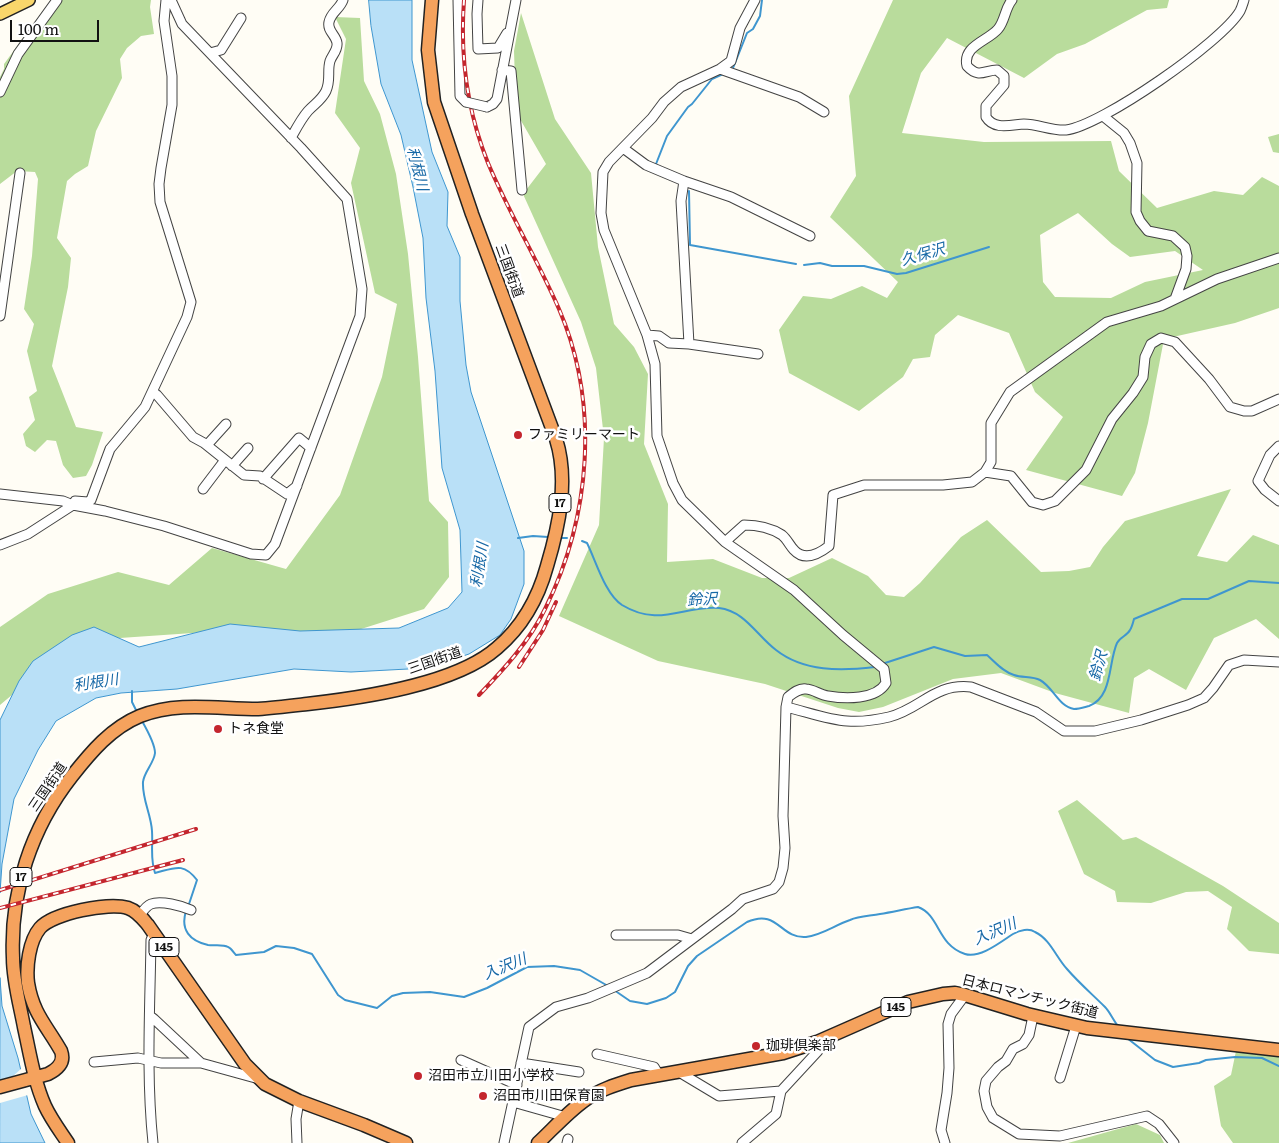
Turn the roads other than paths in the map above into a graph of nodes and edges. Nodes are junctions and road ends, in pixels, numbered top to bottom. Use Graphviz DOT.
graph roads {
  1 [pos="29,0"];
  2 [pos="57,0"];
  3 [pos="166,0"];
  4 [pos="172,0"];
  5 [pos="343,0"];
  6 [pos="432,0"];
  7 [pos="458,0"];
  8 [pos="478,0"];
  9 [pos="516,0"];
  10 [pos="755,0"];
  11 [pos="1012,0"];
  12 [pos="1244,0"];
  13 [pos="0,14"];
  14 [pos="241,18"];
  15 [pos="511,26"];
  16 [pos="210,53"];
  17 [pos="720,69"];
  18 [pos="502,70"];
  19 [pos="0,92"];
  20 [pos="824,112"];
  21 [pos="1103,116"];
  22 [pos="291,138"];
  23 [pos="623,148"];
  24 [pos="20,173"];
  25 [pos="684,181"];
  26 [pos="522,190"];
  27 [pos="810,236"];
  28 [pos="1279,258"];
  29 [pos="1175,299"];
  30 [pos="0,316"];
  31 [pos="646,335"];
  32 [pos="689,344"];
  33 [pos="758,354"];
  34 [pos="153,392"];
  35 [pos="1279,399"];
  36 [pos="226,424"];
  37 [pos="207,445"];
  38 [pos="1279,446"];
  39 [pos="248,448"];
  40 [pos="311,448"];
  41 [pos="229,463"];
  42 [pos="985,472"];
  43 [pos="263,479"];
  44 [pos="297,486"];
  45 [pos="203,489"];
  46 [pos="0,494"];
  47 [pos="1279,501"];
  48 [pos="73,505"];
  49 [pos="725,542"];
  50 [pos="0,545"];
  51 [pos="1279,662"];
  52 [pos="786,707"];
  53 [pos="187,909"];
  54 [pos="140,915"];
  55 [pos="154,933"];
  56 [pos="616,935"];
  57 [pos="692,939"];
  58 [pos="965,995"];
  59 [pos="150,1016"];
  60 [pos="1033,1016"];
  61 [pos="1076,1026"];
  62 [pos="817,1042"];
  63 [pos="1279,1050"];
  64 [pos="597,1054"];
  65 [pos="148,1060"];
  66 [pos="461,1060"];
  67 [pos="94,1062"];
  68 [pos="201,1063"];
  69 [pos="521,1063"];
  70 [pos="579,1072"];
  71 [pos="679,1072"];
  72 [pos="659,1075"];
  73 [pos="35,1078"];
  74 [pos="1060,1078"];
  75 [pos="259,1079"];
  76 [pos="517,1085"];
  77 [pos="0,1087"];
  78 [pos="781,1091"];
  79 [pos="299,1101"];
  80 [pos="513,1102"];
  81 [pos="566,1117"];
  82 [pos="68,1143"];
  83 [pos="153,1143"];
  84 [pos="296,1143"];
  85 [pos="406,1143"];
  86 [pos="504,1143"];
  87 [pos="538,1143"];
  88 [pos="742,1143"];
  89 [pos="946,1143"];
  90 [pos="1174,1143"];
  1 -- 13 [label="main road"];
  2 -- 19 [label="street"];
  3 -- 34 [label="street"];
  4 -- 16 [label="street"];
  5 -- 22 [label="street"];
  6 -- 73 [label="highway, 三国街道 / 17"];
  7 -- 18 [label="street, bridge"];
  8 -- 15 [label="street"];
  9 -- 15 [label="street"];
  10 -- 17 [label="street"];
  11 -- 21 [label="street"];
  12 -- 21 [label="street"];
  14 -- 16 [label="street"];
  15 -- 18 [label="street"];
  16 -- 22 [label="street"];
  17 -- 20 [label="street"];
  17 -- 23 [label="street"];
  18 -- 26 [label="street"];
  21 -- 29 [label="street"];
  22 -- 40 [label="street"];
  23 -- 25 [label="street"];
  23 -- 31 [label="street"];
  24 -- 30 [label="street"];
  25 -- 27 [label="street"];
  25 -- 32 [label="street"];
  28 -- 29 [label="street"];
  29 -- 42 [label="street"];
  31 -- 32 [label="street"];
  31 -- 49 [label="street"];
  32 -- 33 [label="street"];
  34 -- 37 [label="street"];
  34 -- 48 [label="street"];
  35 -- 42 [label="street"];
  36 -- 37 [label="street"];
  37 -- 41 [label="street"];
  38 -- 47 [label="street"];
  39 -- 41 [label="street"];
  40 -- 43 [label="street"];
  40 -- 44 [label="street"];
  41 -- 43 [label="street"];
  41 -- 45 [label="street"];
  42 -- 49 [label="street"];
  43 -- 44 [label="street"];
  44 -- 48 [label="street"];
  46 -- 48 [label="street"];
  48 -- 50 [label="street"];
  49 -- 52 [label="street"];
  51 -- 52 [label="street"];
  52 -- 57 [label="street"];
  53 -- 54 [label="street"];
  54 -- 55 [label="highway, 145"];
  54 -- 73 [label="highway"];
  55 -- 59 [label="street"];
  55 -- 75 [label="highway, 145"];
  56 -- 57 [label="street"];
  57 -- 69 [label="street"];
  58 -- 60 [label="highway, 日本ロマンチック街道 / 145"];
  58 -- 62 [label="highway, 日本ロマンチック街道 / 145"];
  58 -- 89 [label="street"];
  59 -- 65 [label="street"];
  59 -- 68 [label="street"];
  60 -- 61 [label="highway, 日本ロマンチック街道 / 145"];
  60 -- 90 [label="street"];
  61 -- 63 [label="highway, 日本ロマンチック街道 / 145"];
  61 -- 74 [label="street"];
  62 -- 71 [label="highway, 日本ロマンチック街道 / 145"];
  62 -- 78 [label="street"];
  64 -- 72 [label="street"];
  65 -- 67 [label="street"];
  65 -- 68 [label="street"];
  65 -- 83 [label="street"];
  66 -- 76 [label="street"];
  68 -- 75 [label="street"];
  69 -- 70 [label="street"];
  69 -- 76 [label="street"];
  71 -- 72 [label="highway, 日本ロマンチック街道 / 145"];
  71 -- 78 [label="street"];
  72 -- 81 [label="highway, 日本ロマンチック街道 / 145"];
  73 -- 77 [label="highway"];
  73 -- 82 [label="highway, 17"];
  75 -- 79 [label="highway, 145"];
  76 -- 80 [label="street"];
  78 -- 88 [label="street"];
  79 -- 84 [label="street"];
  79 -- 85 [label="highway, 145"];
  80 -- 81 [label="street"];
  80 -- 86 [label="street"];
  81 -- 87 [label="highway, 日本ロマンチック街道 / 145"];
}
